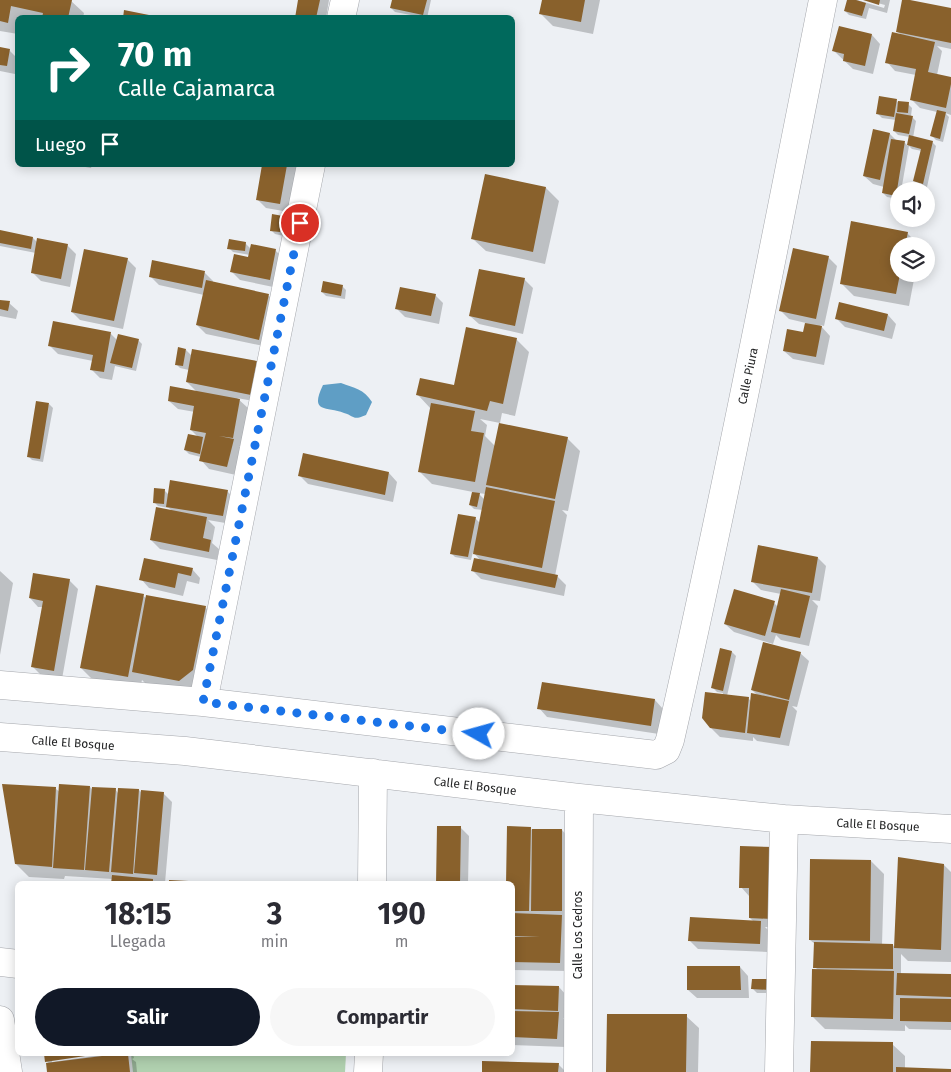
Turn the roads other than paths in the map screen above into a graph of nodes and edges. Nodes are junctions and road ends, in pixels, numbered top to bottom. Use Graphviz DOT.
graph roads {
  1 [pos="344,0"];
  2 [pos="823,0"];
  3 [pos="342,15"];
  4 [pos="311,167"];
  5 [pos="0,685"];
  6 [pos="203,702"];
  7 [pos="0,737"];
  8 [pos="374,773"];
  9 [pos="579,798"];
  10 [pos="784,819"];
  11 [pos="951,829"];
  12 [pos="372,881"];
  13 [pos="0,962"];
  14 [pos="15,964"];
  15 [pos="0,1020"];
  16 [pos="369,1056"];
  17 [pos="8,1072"];
  18 [pos="368,1072"];
  19 [pos="578,1072"];
  20 [pos="779,1072"];
  1 -- 3 [label="street"];
  2 -- 6 [label="street, Calle Piura"];
  4 -- 6 [label="street"];
  5 -- 6 [label="street"];
  7 -- 8 [label="street, Calle El Bosque"];
  8 -- 9 [label="street, Calle El Bosque"];
  8 -- 12 [label="street"];
  9 -- 10 [label="street, Calle El Bosque"];
  9 -- 19 [label="street, Calle Los Cedros"];
  10 -- 11 [label="street, Calle El Bosque"];
  10 -- 20 [label="street"];
  13 -- 14 [label="street"];
  15 -- 17 [label="street"];
  16 -- 18 [label="street"];
}
